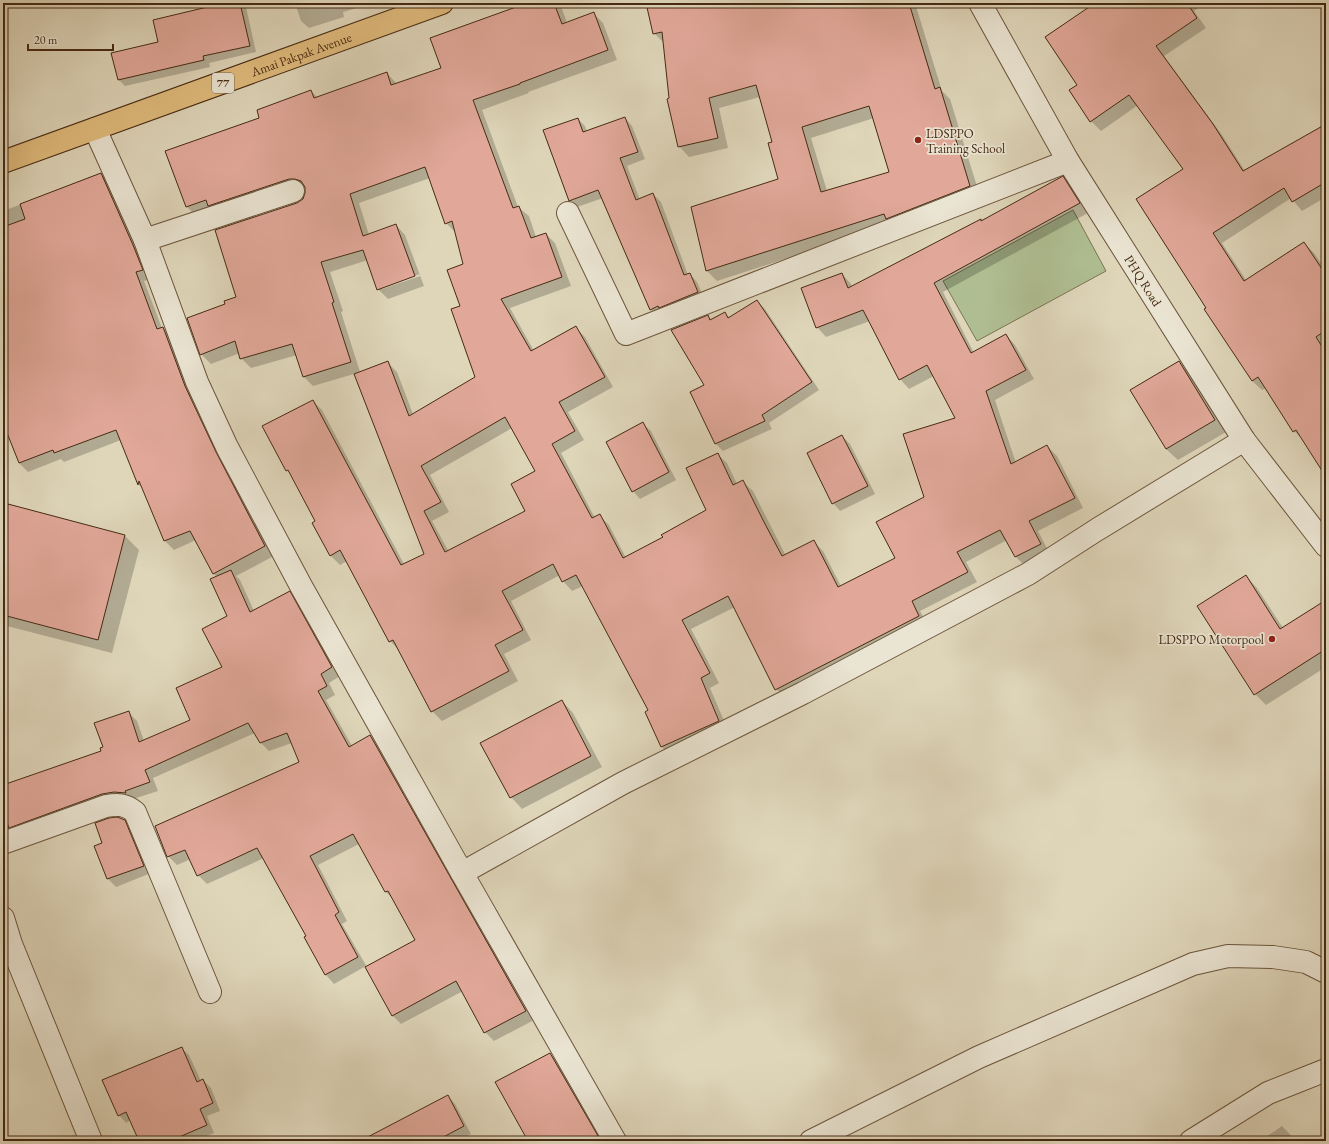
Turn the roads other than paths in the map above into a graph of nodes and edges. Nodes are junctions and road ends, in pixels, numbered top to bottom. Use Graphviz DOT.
graph roads {
  1 [pos="442,3"];
  2 [pos="980,3"];
  3 [pos="95,129"];
  4 [pos="1068,161"];
  5 [pos="3,162"];
  6 [pos="293,191"];
  7 [pos="568,213"];
  8 [pos="145,240"];
  9 [pos="1244,440"];
  10 [pos="1326,546"];
  11 [pos="3,843"];
  12 [pos="462,873"];
  13 [pos="3,918"];
  14 [pos="1326,972"];
  15 [pos="210,992"];
  16 [pos="1326,1070"];
  17 [pos="91,1141"];
  18 [pos="615,1141"];
  19 [pos="812,1141"];
  20 [pos="1191,1141"];
  1 -- 3 [label="highway, Amai Pakpak Avenue / 77"];
  2 -- 4 [label="street, PHQ Road"];
  3 -- 5 [label="highway, Amai Pakpak Avenue / 77"];
  3 -- 8 [label="street"];
  4 -- 7 [label="street"];
  4 -- 9 [label="street, PHQ Road"];
  6 -- 8 [label="street"];
  8 -- 12 [label="street"];
  9 -- 10 [label="street, PHQ Road"];
  9 -- 12 [label="street"];
  11 -- 15 [label="street"];
  12 -- 18 [label="street"];
  13 -- 17 [label="street"];
  14 -- 19 [label="street"];
  16 -- 20 [label="street"];
}
